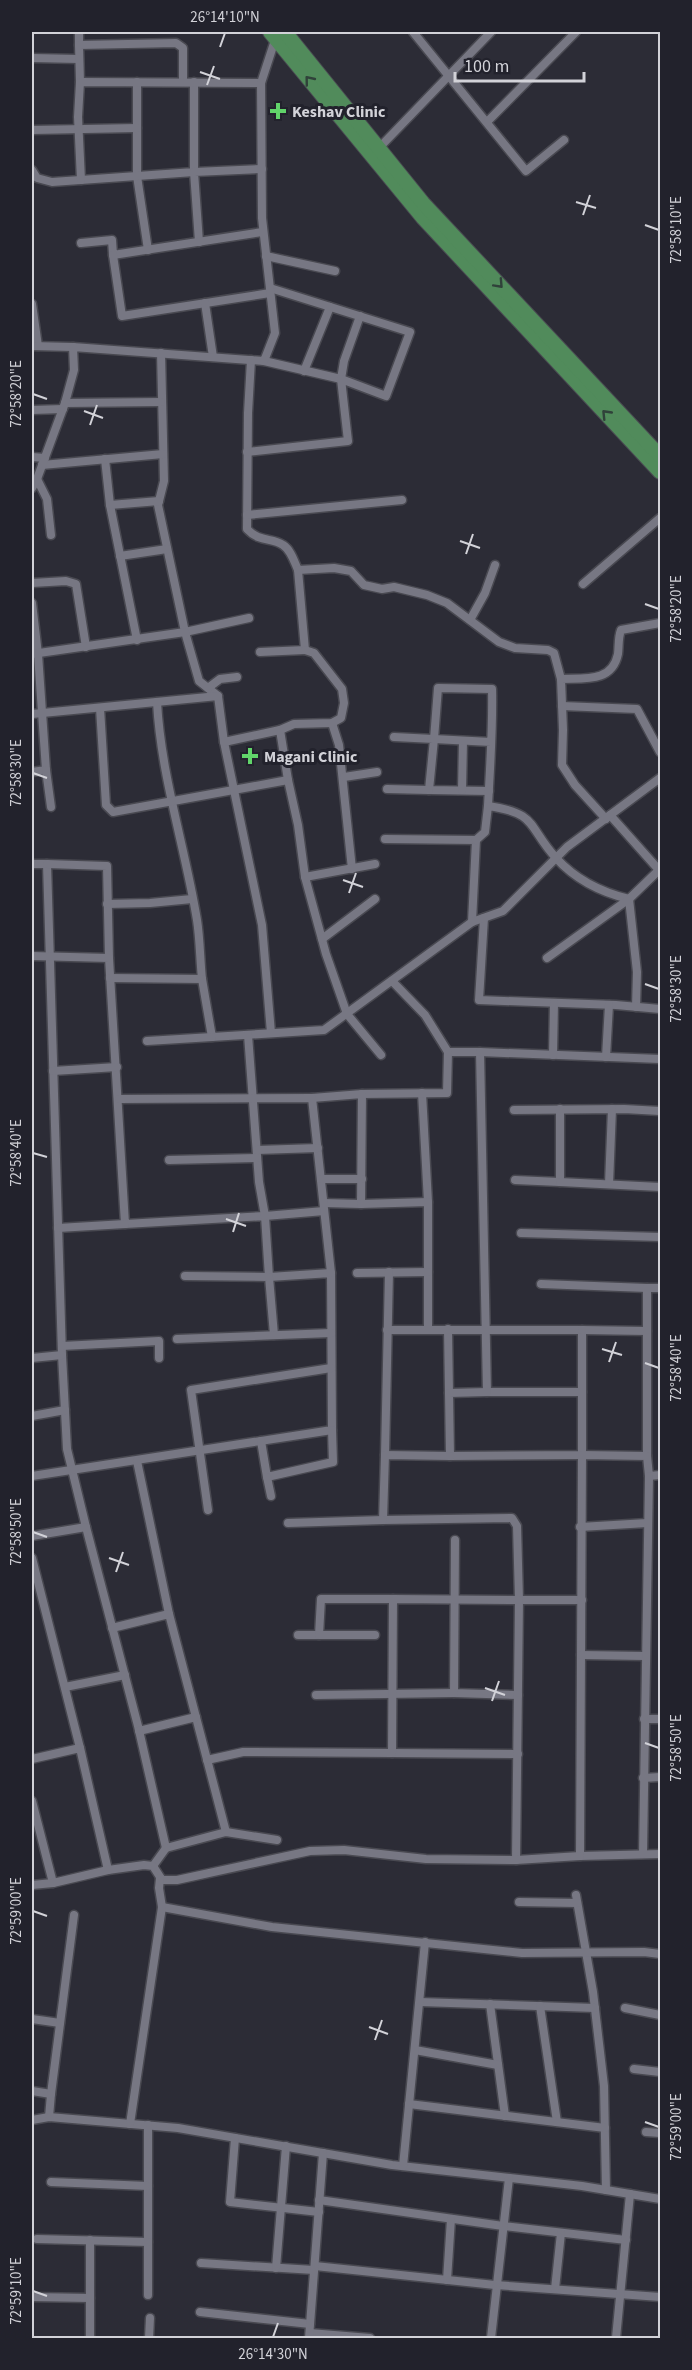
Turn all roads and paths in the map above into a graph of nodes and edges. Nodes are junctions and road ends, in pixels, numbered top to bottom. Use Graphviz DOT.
graph roads {
  1 [pos="79,32"];
  2 [pos="413,32"];
  3 [pos="491,32"];
  4 [pos="576,32"];
  5 [pos="277,33"];
  6 [pos="79,45"];
  7 [pos="32,58"];
  8 [pos="79,59"];
  9 [pos="450,75"];
  10 [pos="80,82"];
  11 [pos="137,82"];
  12 [pos="183,82"];
  13 [pos="194,82"];
  14 [pos="261,82"];
  15 [pos="487,122"];
  16 [pos="137,128"];
  17 [pos="78,129"];
  18 [pos="32,130"];
  19 [pos="564,140"];
  20 [pos="378,149"];
  21 [pos="262,169"];
  22 [pos="32,170"];
  23 [pos="194,172"];
  24 [pos="137,176"];
  25 [pos="81,180"];
  26 [pos="262,232"];
  27 [pos="198,242"];
  28 [pos="81,243"];
  29 [pos="147,250"];
  30 [pos="113,255"];
  31 [pos="266,256"];
  32 [pos="335,271"];
  33 [pos="270,290"];
  34 [pos="205,303"];
  35 [pos="32,304"];
  36 [pos="330,307"];
  37 [pos="360,316"];
  38 [pos="35,346"];
  39 [pos="73,346"];
  40 [pos="160,353"];
  41 [pos="213,357"];
  42 [pos="251,360"];
  43 [pos="264,361"];
  44 [pos="304,371"];
  45 [pos="341,379"];
  46 [pos="161,402"];
  47 [pos="64,406"];
  48 [pos="32,410"];
  49 [pos="247,452"];
  50 [pos="163,454"];
  51 [pos="660,456"];
  52 [pos="32,457"];
  53 [pos="105,459"];
  54 [pos="44,462"];
  55 [pos="660,471"];
  56 [pos="37,479"];
  57 [pos="32,488"];
  58 [pos="402,500"];
  59 [pos="159,501"];
  60 [pos="110,505"];
  61 [pos="247,515"];
  62 [pos="660,518"];
  63 [pos="51,535"];
  64 [pos="167,549"];
  65 [pos="120,556"];
  66 [pos="495,564"];
  67 [pos="298,570"];
  68 [pos="32,583"];
  69 [pos="583,585"];
  70 [pos="32,603"];
  71 [pos="249,618"];
  72 [pos="470,620"];
  73 [pos="660,623"];
  74 [pos="185,632"];
  75 [pos="137,640"];
  76 [pos="86,647"];
  77 [pos="305,650"];
  78 [pos="260,652"];
  79 [pos="35,654"];
  80 [pos="237,676"];
  81 [pos="561,678"];
  82 [pos="208,688"];
  83 [pos="218,696"];
  84 [pos="157,702"];
  85 [pos="562,706"];
  86 [pos="100,708"];
  87 [pos="41,713"];
  88 [pos="32,714"];
  89 [pos="332,723"];
  90 [pos="280,730"];
  91 [pos="394,737"];
  92 [pos="434,740"];
  93 [pos="463,741"];
  94 [pos="224,742"];
  95 [pos="491,742"];
  96 [pos="660,752"];
  97 [pos="46,770"];
  98 [pos="32,772"];
  99 [pos="377,772"];
  100 [pos="344,777"];
  101 [pos="660,778"];
  102 [pos="288,780"];
  103 [pos="387,789"];
  104 [pos="429,789"];
  105 [pos="462,790"];
  106 [pos="234,791"];
  107 [pos="489,791"];
  108 [pos="172,802"];
  109 [pos="488,806"];
  110 [pos="51,807"];
  111 [pos="608,817"];
  112 [pos="385,839"];
  113 [pos="476,840"];
  114 [pos="556,858"];
  115 [pos="32,864"];
  116 [pos="46,864"];
  117 [pos="375,864"];
  118 [pos="352,869"];
  119 [pos="660,871"];
  120 [pos="305,877"];
  121 [pos="192,898"];
  122 [pos="375,899"];
  123 [pos="629,899"];
  124 [pos="107,904"];
  125 [pos="484,918"];
  126 [pos="472,922"];
  127 [pos="322,939"];
  128 [pos="32,956"];
  129 [pos="50,957"];
  130 [pos="109,958"];
  131 [pos="547,958"];
  132 [pos="110,978"];
  133 [pos="202,979"];
  134 [pos="392,981"];
  135 [pos="554,1002"];
  136 [pos="609,1005"];
  137 [pos="636,1007"];
  138 [pos="660,1009"];
  139 [pos="347,1014"];
  140 [pos="271,1033"];
  141 [pos="248,1035"];
  142 [pos="212,1037"];
  143 [pos="147,1041"];
  144 [pos="448,1052"];
  145 [pos="480,1052"];
  146 [pos="381,1055"];
  147 [pos="553,1055"];
  148 [pos="606,1057"];
  149 [pos="660,1059"];
  150 [pos="117,1067"];
  151 [pos="53,1071"];
  152 [pos="362,1094"];
  153 [pos="422,1094"];
  154 [pos="312,1098"];
  155 [pos="119,1099"];
  156 [pos="253,1099"];
  157 [pos="560,1109"];
  158 [pos="612,1109"];
  159 [pos="514,1110"];
  160 [pos="660,1111"];
  161 [pos="318,1148"];
  162 [pos="257,1154"];
  163 [pos="169,1160"];
  164 [pos="321,1179"];
  165 [pos="362,1179"];
  166 [pos="515,1180"];
  167 [pos="560,1182"];
  168 [pos="609,1184"];
  169 [pos="660,1187"];
  170 [pos="428,1202"];
  171 [pos="361,1204"];
  172 [pos="324,1207"];
  173 [pos="265,1216"];
  174 [pos="124,1224"];
  175 [pos="58,1228"];
  176 [pos="521,1233"];
  177 [pos="660,1237"];
  178 [pos="389,1272"];
  179 [pos="428,1272"];
  180 [pos="331,1273"];
  181 [pos="357,1273"];
  182 [pos="185,1276"];
  183 [pos="269,1277"];
  184 [pos="542,1284"];
  185 [pos="647,1288"];
  186 [pos="660,1288"];
  187 [pos="428,1329"];
  188 [pos="448,1329"];
  189 [pos="485,1329"];
  190 [pos="387,1330"];
  191 [pos="582,1330"];
  192 [pos="647,1331"];
  193 [pos="331,1333"];
  194 [pos="274,1335"];
  195 [pos="177,1339"];
  196 [pos="62,1350"];
  197 [pos="159,1358"];
  198 [pos="32,1359"];
  199 [pos="331,1368"];
  200 [pos="487,1392"];
  201 [pos="582,1392"];
  202 [pos="449,1393"];
  203 [pos="65,1410"];
  204 [pos="32,1416"];
  205 [pos="332,1430"];
  206 [pos="261,1441"];
  207 [pos="199,1452"];
  208 [pos="385,1455"];
  209 [pos="582,1455"];
  210 [pos="450,1456"];
  211 [pos="647,1456"];
  212 [pos="136,1461"];
  213 [pos="72,1470"];
  214 [pos="660,1475"];
  215 [pos="32,1476"];
  216 [pos="648,1476"];
  217 [pos="267,1477"];
  218 [pos="271,1496"];
  219 [pos="208,1510"];
  220 [pos="383,1520"];
  221 [pos="288,1522"];
  222 [pos="647,1523"];
  223 [pos="86,1527"];
  224 [pos="580,1527"];
  225 [pos="32,1536"];
  226 [pos="455,1540"];
  227 [pos="32,1558"];
  228 [pos="393,1599"];
  229 [pos="455,1600"];
  230 [pos="519,1600"];
  231 [pos="582,1600"];
  232 [pos="169,1614"];
  233 [pos="112,1628"];
  234 [pos="298,1635"];
  235 [pos="319,1635"];
  236 [pos="375,1635"];
  237 [pos="581,1655"];
  238 [pos="645,1656"];
  239 [pos="125,1675"];
  240 [pos="65,1687"];
  241 [pos="454,1693"];
  242 [pos="391,1694"];
  243 [pos="316,1695"];
  244 [pos="518,1695"];
  245 [pos="196,1717"];
  246 [pos="644,1719"];
  247 [pos="660,1719"];
  248 [pos="139,1731"];
  249 [pos="80,1748"];
  250 [pos="392,1753"];
  251 [pos="518,1754"];
  252 [pos="32,1759"];
  253 [pos="207,1760"];
  254 [pos="660,1777"];
  255 [pos="643,1778"];
  256 [pos="32,1801"];
  257 [pos="226,1832"];
  258 [pos="277,1840"];
  259 [pos="166,1848"];
  260 [pos="643,1854"];
  261 [pos="660,1854"];
  262 [pos="580,1856"];
  263 [pos="516,1860"];
  264 [pos="153,1866"];
  265 [pos="108,1870"];
  266 [pos="160,1878"];
  267 [pos="53,1883"];
  268 [pos="32,1885"];
  269 [pos="519,1902"];
  270 [pos="161,1904"];
  271 [pos="74,1915"];
  272 [pos="425,1942"];
  273 [pos="586,1952"];
  274 [pos="660,1954"];
  275 [pos="420,2002"];
  276 [pos="490,2004"];
  277 [pos="540,2006"];
  278 [pos="595,2008"];
  279 [pos="625,2008"];
  280 [pos="660,2015"];
  281 [pos="32,2019"];
  282 [pos="60,2023"];
  283 [pos="415,2049"];
  284 [pos="498,2065"];
  285 [pos="634,2069"];
  286 [pos="660,2073"];
  287 [pos="32,2091"];
  288 [pos="51,2094"];
  289 [pos="409,2104"];
  290 [pos="505,2116"];
  291 [pos="49,2117"];
  292 [pos="32,2120"];
  293 [pos="557,2122"];
  294 [pos="130,2124"];
  295 [pos="148,2126"];
  296 [pos="605,2128"];
  297 [pos="646,2132"];
  298 [pos="660,2133"];
  299 [pos="236,2138"];
  300 [pos="286,2146"];
  301 [pos="323,2153"];
  302 [pos="403,2166"];
  303 [pos="509,2178"];
  304 [pos="51,2182"];
  305 [pos="148,2186"];
  306 [pos="606,2190"];
  307 [pos="630,2194"];
  308 [pos="660,2199"];
  309 [pos="320,2200"];
  310 [pos="281,2208"];
  311 [pos="319,2212"];
  312 [pos="451,2218"];
  313 [pos="503,2226"];
  314 [pos="561,2233"];
  315 [pos="37,2239"];
  316 [pos="90,2240"];
  317 [pos="626,2240"];
  318 [pos="148,2242"];
  319 [pos="201,2263"];
  320 [pos="276,2268"];
  321 [pos="314,2268"];
  322 [pos="447,2280"];
  323 [pos="495,2285"];
  324 [pos="555,2289"];
  325 [pos="148,2295"];
  326 [pos="620,2295"];
  327 [pos="32,2297"];
  328 [pos="660,2297"];
  329 [pos="90,2298"];
  330 [pos="200,2312"];
  331 [pos="150,2318"];
  332 [pos="310,2332"];
  333 [pos="90,2338"];
  334 [pos="149,2338"];
  335 [pos="369,2338"];
  336 [pos="491,2338"];
  337 [pos="616,2338"];
  1 -- 6 [label="street"];
  2 -- 9 [label="street"];
  3 -- 9 [label="street"];
  4 -- 15 [label="street"];
  5 -- 14 [label="street"];
  5 -- 20 [label="main road"];
  55 -- 5 [label="main road, one-way"];
  6 -- 8 [label="street"];
  6 -- 12 [label="street"];
  7 -- 8 [label="street"];
  8 -- 10 [label="street"];
  9 -- 15 [label="street"];
  9 -- 20 [label="street"];
  10 -- 11 [label="street"];
  10 -- 17 [label="street"];
  11 -- 12 [label="street"];
  11 -- 16 [label="street"];
  12 -- 13 [label="street"];
  13 -- 14 [label="street"];
  13 -- 23 [label="street"];
  14 -- 21 [label="street"];
  15 -- 19 [label="street"];
  16 -- 17 [label="street"];
  16 -- 24 [label="street"];
  17 -- 18 [label="street"];
  17 -- 25 [label="street"];
  20 -- 51 [label="main road, one-way"];
  21 -- 23 [label="street"];
  21 -- 26 [label="street"];
  22 -- 25 [label="street"];
  23 -- 24 [label="street"];
  23 -- 27 [label="street"];
  24 -- 25 [label="street"];
  24 -- 29 [label="street"];
  26 -- 27 [label="street"];
  26 -- 31 [label="street"];
  27 -- 29 [label="street"];
  28 -- 30 [label="street"];
  29 -- 30 [label="street"];
  30 -- 34 [label="street"];
  31 -- 32 [label="street"];
  31 -- 33 [label="street"];
  33 -- 34 [label="street"];
  33 -- 36 [label="street"];
  33 -- 43 [label="street"];
  34 -- 41 [label="street"];
  35 -- 38 [label="street"];
  36 -- 37 [label="street"];
  36 -- 44 [label="street"];
  37 -- 45 [label="street"];
  37 -- 45 [label="street"];
  38 -- 39 [label="street"];
  39 -- 40 [label="street"];
  39 -- 47 [label="street"];
  40 -- 41 [label="street"];
  40 -- 46 [label="street"];
  41 -- 42 [label="street"];
  42 -- 43 [label="street"];
  42 -- 49 [label="street"];
  43 -- 44 [label="street"];
  44 -- 45 [label="street"];
  45 -- 49 [label="street"];
  46 -- 47 [label="street"];
  46 -- 50 [label="street"];
  47 -- 48 [label="street"];
  47 -- 54 [label="street"];
  49 -- 61 [label="street"];
  50 -- 53 [label="street"];
  50 -- 59 [label="street"];
  52 -- 54 [label="street"];
  53 -- 54 [label="street"];
  53 -- 60 [label="street"];
  54 -- 56 [label="street"];
  56 -- 57 [label="street"];
  56 -- 63 [label="street"];
  58 -- 61 [label="street"];
  59 -- 60 [label="street"];
  59 -- 64 [label="street"];
  60 -- 65 [label="street"];
  61 -- 67 [label="street"];
  62 -- 69 [label="street"];
  64 -- 65 [label="street"];
  64 -- 74 [label="street"];
  65 -- 75 [label="street"];
  66 -- 72 [label="street"];
  67 -- 72 [label="street"];
  67 -- 77 [label="street"];
  68 -- 76 [label="street"];
  70 -- 79 [label="street"];
  71 -- 74 [label="street"];
  72 -- 81 [label="street"];
  73 -- 81 [label="street"];
  74 -- 75 [label="street"];
  74 -- 82 [label="street"];
  75 -- 76 [label="street"];
  76 -- 79 [label="street"];
  77 -- 78 [label="street"];
  77 -- 89 [label="street"];
  79 -- 87 [label="street"];
  80 -- 82 [label="street"];
  81 -- 85 [label="street"];
  82 -- 83 [label="street"];
  83 -- 84 [label="street"];
  83 -- 94 [label="street"];
  84 -- 86 [label="street"];
  84 -- 108 [label="street"];
  85 -- 96 [label="street"];
  85 -- 111 [label="street"];
  86 -- 87 [label="street"];
  86 -- 108 [label="street"];
  87 -- 88 [label="street"];
  87 -- 97 [label="street"];
  89 -- 90 [label="street"];
  89 -- 100 [label="street"];
  90 -- 94 [label="street"];
  90 -- 102 [label="street"];
  91 -- 92 [label="street"];
  92 -- 93 [label="street"];
  92 -- 95 [label="street"];
  92 -- 104 [label="street"];
  93 -- 95 [label="street"];
  93 -- 105 [label="street"];
  94 -- 106 [label="street"];
  95 -- 107 [label="street"];
  97 -- 98 [label="street"];
  97 -- 110 [label="street"];
  99 -- 100 [label="street"];
  100 -- 118 [label="street"];
  101 -- 111 [label="street"];
  102 -- 106 [label="street"];
  102 -- 120 [label="street"];
  103 -- 104 [label="street"];
  104 -- 105 [label="street"];
  105 -- 107 [label="street"];
  106 -- 108 [label="street"];
  106 -- 140 [label="street"];
  107 -- 109 [label="street"];
  108 -- 121 [label="street"];
  109 -- 113 [label="street"];
  109 -- 114 [label="street"];
  111 -- 114 [label="street"];
  111 -- 119 [label="street"];
  112 -- 113 [label="street"];
  113 -- 126 [label="street"];
  114 -- 123 [label="street"];
  114 -- 125 [label="street"];
  115 -- 116 [label="street"];
  116 -- 124 [label="street"];
  116 -- 129 [label="street"];
  117 -- 118 [label="street"];
  118 -- 120 [label="street"];
  119 -- 123 [label="street"];
  120 -- 127 [label="street"];
  121 -- 124 [label="street"];
  121 -- 133 [label="street"];
  122 -- 127 [label="street"];
  123 -- 131 [label="street"];
  123 -- 137 [label="street"];
  124 -- 130 [label="street"];
  125 -- 126 [label="street"];
  125 -- 135 [label="street"];
  126 -- 134 [label="street"];
  127 -- 139 [label="street"];
  128 -- 129 [label="street"];
  129 -- 130 [label="street"];
  129 -- 151 [label="street"];
  130 -- 132 [label="street"];
  132 -- 133 [label="street"];
  132 -- 150 [label="street"];
  133 -- 142 [label="street"];
  134 -- 139 [label="street"];
  134 -- 144 [label="street"];
  135 -- 136 [label="street"];
  135 -- 147 [label="street"];
  136 -- 137 [label="street"];
  136 -- 148 [label="street"];
  137 -- 138 [label="street"];
  139 -- 140 [label="street"];
  139 -- 146 [label="street"];
  140 -- 141 [label="street"];
  141 -- 142 [label="street"];
  141 -- 156 [label="street"];
  142 -- 143 [label="street"];
  144 -- 145 [label="street"];
  144 -- 153 [label="street"];
  145 -- 147 [label="street"];
  145 -- 189 [label="street"];
  147 -- 148 [label="street"];
  148 -- 149 [label="street"];
  150 -- 151 [label="street"];
  150 -- 155 [label="street"];
  151 -- 175 [label="street"];
  152 -- 153 [label="street"];
  152 -- 154 [label="street"];
  152 -- 165 [label="street"];
  153 -- 170 [label="street"];
  154 -- 156 [label="street"];
  154 -- 161 [label="street"];
  155 -- 156 [label="street"];
  155 -- 174 [label="street"];
  156 -- 162 [label="street"];
  157 -- 158 [label="street"];
  157 -- 159 [label="street"];
  157 -- 167 [label="street"];
  158 -- 160 [label="street"];
  158 -- 168 [label="street"];
  161 -- 162 [label="street"];
  161 -- 164 [label="street"];
  162 -- 163 [label="street"];
  162 -- 173 [label="street"];
  164 -- 165 [label="street"];
  164 -- 172 [label="street"];
  165 -- 171 [label="street"];
  166 -- 167 [label="street"];
  167 -- 168 [label="street"];
  168 -- 169 [label="street"];
  170 -- 171 [label="street"];
  170 -- 179 [label="street"];
  171 -- 172 [label="street"];
  172 -- 173 [label="street"];
  172 -- 180 [label="street"];
  173 -- 174 [label="street"];
  173 -- 183 [label="street"];
  174 -- 175 [label="street"];
  175 -- 196 [label="street"];
  176 -- 177 [label="street"];
  178 -- 179 [label="street"];
  178 -- 181 [label="street"];
  178 -- 190 [label="street"];
  179 -- 187 [label="street"];
  180 -- 183 [label="street"];
  180 -- 193 [label="street"];
  182 -- 183 [label="street"];
  183 -- 194 [label="street"];
  184 -- 185 [label="street"];
  185 -- 186 [label="street"];
  185 -- 192 [label="street"];
  187 -- 188 [label="street"];
  187 -- 190 [label="street"];
  188 -- 189 [label="street"];
  188 -- 202 [label="street"];
  189 -- 191 [label="street"];
  189 -- 200 [label="street"];
  190 -- 208 [label="street"];
  191 -- 192 [label="street"];
  191 -- 201 [label="street"];
  192 -- 211 [label="street"];
  193 -- 194 [label="street"];
  193 -- 199 [label="street"];
  194 -- 195 [label="street"];
  196 -- 197 [label="street"];
  196 -- 198 [label="street"];
  196 -- 203 [label="street"];
  199 -- 205 [label="street"];
  199 -- 207 [label="street"];
  200 -- 201 [label="street"];
  200 -- 202 [label="street"];
  201 -- 209 [label="street"];
  202 -- 210 [label="street"];
  203 -- 204 [label="street"];
  203 -- 213 [label="street"];
  205 -- 206 [label="street"];
  205 -- 217 [label="street"];
  206 -- 207 [label="street"];
  206 -- 217 [label="street"];
  207 -- 212 [label="street"];
  207 -- 219 [label="street"];
  208 -- 210 [label="street"];
  208 -- 220 [label="street"];
  209 -- 210 [label="street"];
  209 -- 211 [label="street"];
  209 -- 224 [label="street"];
  211 -- 216 [label="street"];
  212 -- 213 [label="street"];
  212 -- 232 [label="street"];
  213 -- 215 [label="street"];
  213 -- 223 [label="street"];
  214 -- 216 [label="street"];
  216 -- 222 [label="street"];
  217 -- 218 [label="street"];
  220 -- 221 [label="street"];
  220 -- 230 [label="street"];
  222 -- 224 [label="street"];
  222 -- 238 [label="street"];
  223 -- 225 [label="street"];
  223 -- 233 [label="street"];
  224 -- 231 [label="street"];
  226 -- 229 [label="street"];
  227 -- 240 [label="street"];
  228 -- 229 [label="street"];
  228 -- 235 [label="street"];
  228 -- 242 [label="street"];
  229 -- 230 [label="street"];
  229 -- 241 [label="street"];
  230 -- 231 [label="street"];
  230 -- 244 [label="street"];
  231 -- 237 [label="street"];
  232 -- 233 [label="street"];
  232 -- 245 [label="street"];
  233 -- 239 [label="street"];
  234 -- 235 [label="street"];
  235 -- 236 [label="street"];
  237 -- 238 [label="street"];
  237 -- 262 [label="street"];
  238 -- 246 [label="street"];
  239 -- 240 [label="street"];
  239 -- 248 [label="street"];
  240 -- 249 [label="street"];
  241 -- 242 [label="street"];
  241 -- 244 [label="street"];
  242 -- 243 [label="street"];
  242 -- 250 [label="street"];
  244 -- 251 [label="street"];
  245 -- 248 [label="street"];
  245 -- 253 [label="street"];
  246 -- 247 [label="street"];
  246 -- 255 [label="street"];
  248 -- 259 [label="street"];
  249 -- 252 [label="street"];
  249 -- 265 [label="street"];
  250 -- 251 [label="street"];
  250 -- 253 [label="street"];
  251 -- 263 [label="street"];
  253 -- 257 [label="street"];
  254 -- 255 [label="street"];
  255 -- 260 [label="street"];
  256 -- 267 [label="street"];
  257 -- 258 [label="street"];
  257 -- 259 [label="street"];
  259 -- 264 [label="street"];
  260 -- 261 [label="street"];
  260 -- 262 [label="street"];
  262 -- 263 [label="street"];
  263 -- 266 [label="street"];
  264 -- 265 [label="street"];
  264 -- 266 [label="street"];
  265 -- 267 [label="street"];
  266 -- 270 [label="street"];
  267 -- 268 [label="street"];
  269 -- 273 [label="street"];
  270 -- 272 [label="street"];
  270 -- 294 [label="street"];
  271 -- 282 [label="street"];
  272 -- 273 [label="street"];
  272 -- 275 [label="street"];
  273 -- 274 [label="street"];
  273 -- 278 [label="street"];
  275 -- 276 [label="street"];
  275 -- 283 [label="street"];
  276 -- 277 [label="street"];
  276 -- 284 [label="street"];
  277 -- 278 [label="street"];
  277 -- 293 [label="street"];
  278 -- 296 [label="street"];
  279 -- 280 [label="street"];
  281 -- 282 [label="street"];
  282 -- 288 [label="street"];
  283 -- 284 [label="street"];
  283 -- 289 [label="street"];
  284 -- 290 [label="street"];
  285 -- 286 [label="street"];
  287 -- 288 [label="street"];
  288 -- 291 [label="street"];
  289 -- 290 [label="street"];
  289 -- 302 [label="street"];
  290 -- 293 [label="street"];
  291 -- 292 [label="street"];
  291 -- 294 [label="street"];
  293 -- 296 [label="street"];
  294 -- 295 [label="street"];
  295 -- 299 [label="street"];
  295 -- 305 [label="street"];
  296 -- 306 [label="street"];
  297 -- 298 [label="street"];
  299 -- 300 [label="street"];
  299 -- 310 [label="street"];
  300 -- 301 [label="street"];
  300 -- 310 [label="street"];
  301 -- 302 [label="street"];
  301 -- 309 [label="street"];
  302 -- 303 [label="street"];
  303 -- 306 [label="street"];
  303 -- 313 [label="street"];
  304 -- 305 [label="street"];
  305 -- 318 [label="street"];
  306 -- 307 [label="street"];
  307 -- 308 [label="street"];
  307 -- 317 [label="street"];
  309 -- 311 [label="street"];
  309 -- 312 [label="street"];
  310 -- 311 [label="street"];
  310 -- 320 [label="street"];
  311 -- 321 [label="street"];
  312 -- 313 [label="street"];
  312 -- 322 [label="street"];
  313 -- 314 [label="street"];
  313 -- 323 [label="street"];
  314 -- 317 [label="street"];
  314 -- 324 [label="street"];
  315 -- 316 [label="street"];
  316 -- 318 [label="street"];
  316 -- 329 [label="street"];
  317 -- 326 [label="street"];
  318 -- 325 [label="street"];
  319 -- 320 [label="street"];
  320 -- 321 [label="street"];
  321 -- 322 [label="street"];
  321 -- 332 [label="street"];
  322 -- 323 [label="street"];
  323 -- 324 [label="street"];
  323 -- 336 [label="street"];
  324 -- 326 [label="street"];
  326 -- 328 [label="street"];
  326 -- 337 [label="street"];
  327 -- 329 [label="street"];
  329 -- 333 [label="street"];
  330 -- 332 [label="street"];
  331 -- 334 [label="street"];
  332 -- 335 [label="street"];
}
